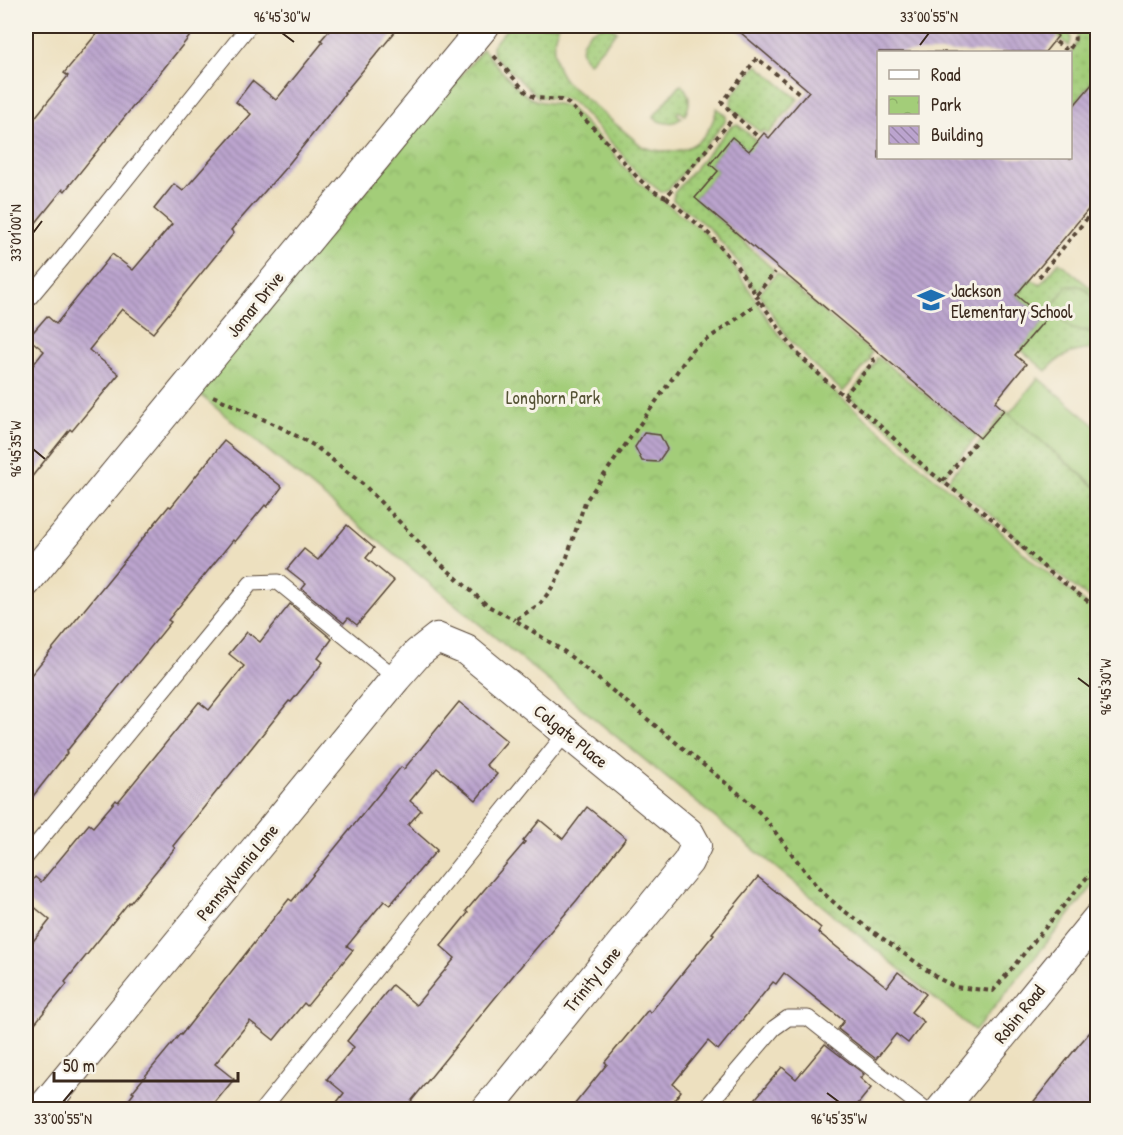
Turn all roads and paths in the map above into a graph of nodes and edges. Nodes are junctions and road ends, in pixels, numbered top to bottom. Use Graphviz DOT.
graph roads {
  1 [pos="249,26"];
  2 [pos="1066,26"];
  3 [pos="1094,26"];
  4 [pos="486,37"];
  5 [pos="1056,42"];
  6 [pos="1098,65"];
  7 [pos="799,93"];
  8 [pos="735,116"];
  9 [pos="756,135"];
  10 [pos="666,196"];
  11 [pos="1098,205"];
  12 [pos="775,272"];
  13 [pos="1039,277"];
  14 [pos="756,295"];
  15 [pos="760,301"];
  16 [pos="26,303"];
  17 [pos="872,357"];
  18 [pos="206,391"];
  19 [pos="844,396"];
  20 [pos="977,440"];
  21 [pos="943,482"];
  22 [pos="26,582"];
  23 [pos="1098,609"];
  24 [pos="515,620"];
  25 [pos="437,638"];
  26 [pos="396,678"];
  27 [pos="566,733"];
  28 [pos="696,846"];
  29 [pos="26,856"];
  30 [pos="1098,864"];
  31 [pos="1098,918"];
  32 [pos="41,1110"];
  33 [pos="262,1110"];
  34 [pos="486,1110"];
  35 [pos="704,1110"];
  36 [pos="925,1110"];
  37 [pos="941,1110"];
  1 -- 16 [label="lane"];
  2 -- 5 [label="path"];
  3 -- 6 [label="path"];
  4 -- 10 [label="path"];
  4 -- 22 [label="street, Jomar Drive"];
  7 -- 8 [label="path"];
  8 -- 9 [label="path"];
  8 -- 10 [label="path"];
  10 -- 14 [label="path"];
  11 -- 13 [label="path"];
  12 -- 14 [label="path"];
  14 -- 15 [label="path"];
  15 -- 19 [label="path"];
  15 -- 24 [label="path"];
  17 -- 19 [label="path"];
  18 -- 24 [label="path"];
  19 -- 21 [label="path"];
  20 -- 21 [label="path"];
  21 -- 23 [label="path"];
  24 -- 30 [label="path"];
  25 -- 26 [label="street, Pennsylvania Lane"];
  25 -- 27 [label="street, Colgate Place"];
  26 -- 29 [label="lane"];
  26 -- 32 [label="street, Pennsylvania Lane"];
  27 -- 28 [label="street, Colgate Place"];
  27 -- 33 [label="lane"];
  28 -- 34 [label="street, Trinity Lane"];
  31 -- 37 [label="street, Robin Road"];
  35 -- 36 [label="lane"];
}
